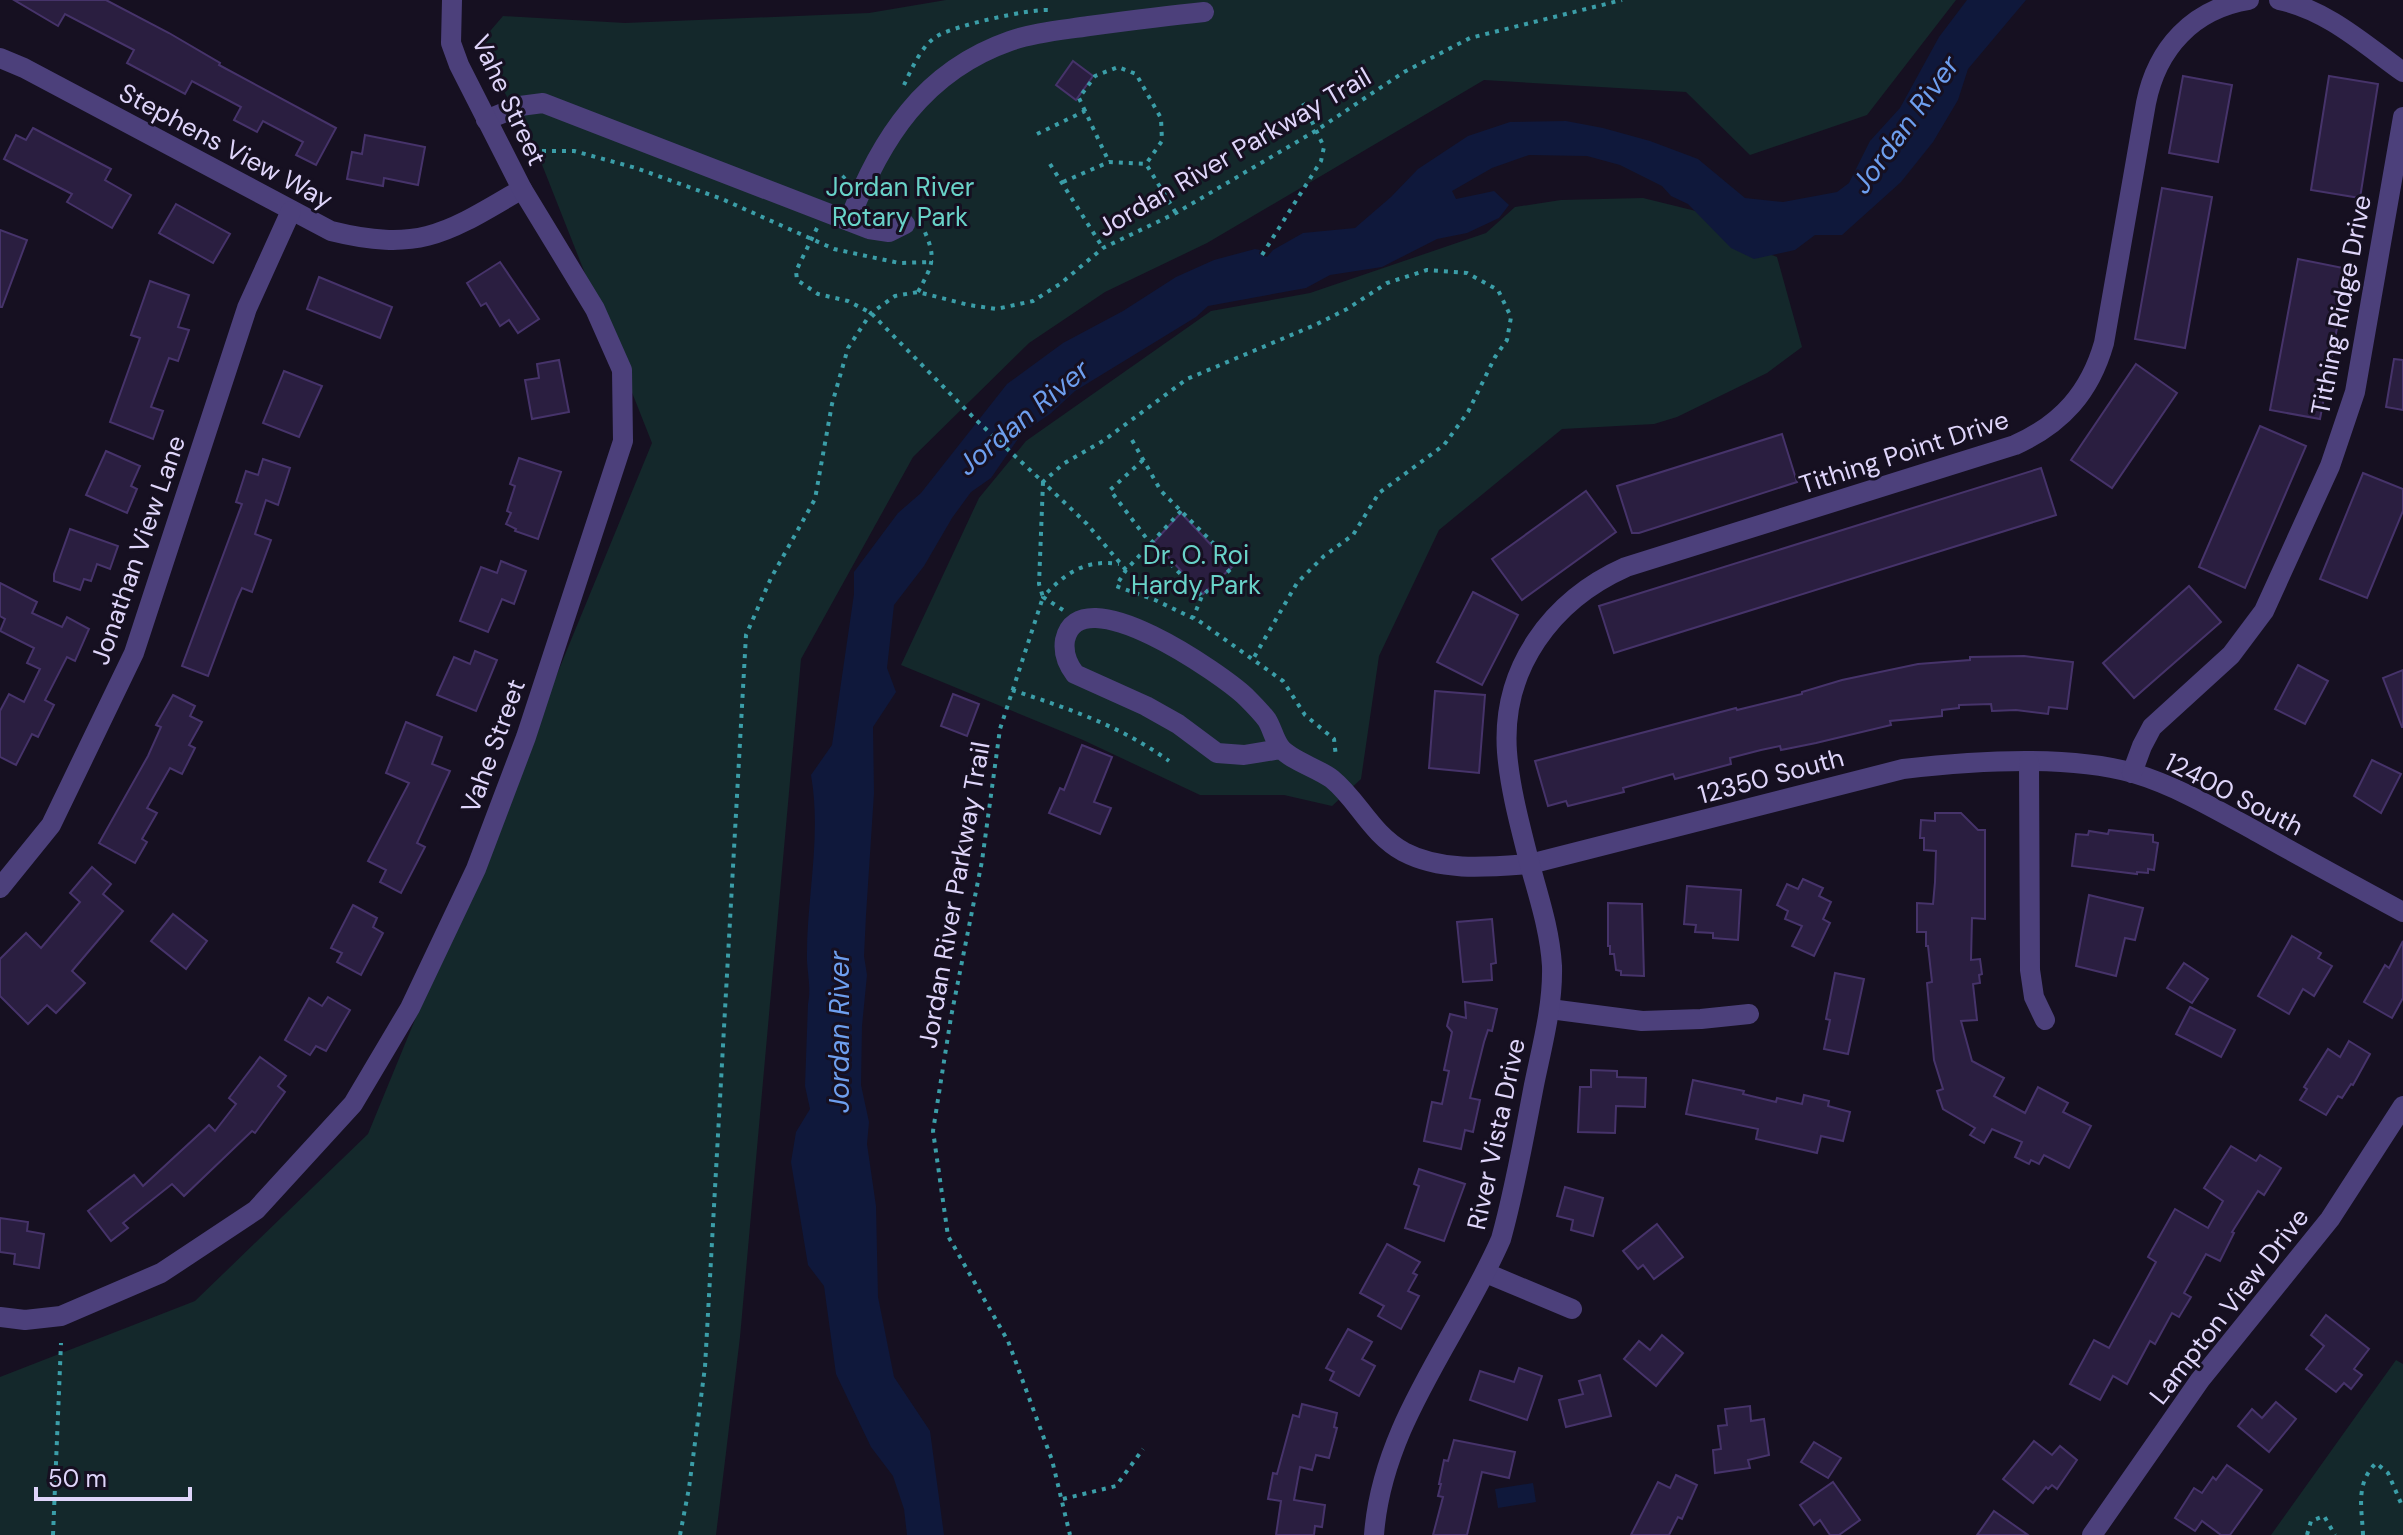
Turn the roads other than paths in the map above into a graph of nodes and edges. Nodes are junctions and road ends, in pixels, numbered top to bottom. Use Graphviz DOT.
graph roads {
  1 [pos="452,0"];
  2 [pos="2249,0"];
  3 [pos="2279,0"];
  4 [pos="1204,12"];
  5 [pos="0,58"];
  6 [pos="2403,72"];
  7 [pos="2403,117"];
  8 [pos="486,120"];
  9 [pos="522,189"];
  10 [pos="291,211"];
  11 [pos="849,221"];
  12 [pos="912,221"];
  13 [pos="1281,749"];
  14 [pos="2029,762"];
  15 [pos="2132,773"];
  16 [pos="1530,864"];
  17 [pos="0,888"];
  18 [pos="2403,912"];
  19 [pos="1550,1009"];
  20 [pos="1749,1014"];
  21 [pos="2045,1020"];
  22 [pos="2403,1106"];
  23 [pos="1486,1273"];
  24 [pos="1572,1309"];
  25 [pos="0,1317"];
  26 [pos="1374,1535"];
  27 [pos="2092,1535"];
  1 -- 8 [label="street, Vahe Street"];
  2 -- 16 [label="street, Tithing Point Drive"];
  3 -- 6 [label="street"];
  4 -- 11 [label="street"];
  5 -- 10 [label="street, Stephens View Way"];
  7 -- 15 [label="street, Tithing Ridge Drive"];
  8 -- 9 [label="street, Vahe Street"];
  8 -- 11 [label="street"];
  9 -- 10 [label="street, Stephens View Way"];
  9 -- 25 [label="street, Vahe Street"];
  10 -- 17 [label="street, Jonathan View Lane"];
  11 -- 12 [label="street"];
  13 -- 13 [label="street"];
  13 -- 16 [label="street, 12350 South"];
  14 -- 15 [label="street, 12400 South"];
  14 -- 16 [label="street, 12350 South"];
  14 -- 21 [label="street"];
  15 -- 18 [label="street, 12400 South"];
  16 -- 19 [label="street, River Vista Drive"];
  19 -- 20 [label="street"];
  19 -- 23 [label="street, River Vista Drive"];
  22 -- 27 [label="street, Lampton View Drive"];
  23 -- 24 [label="street"];
  23 -- 26 [label="street, River Vista Drive"];
}
